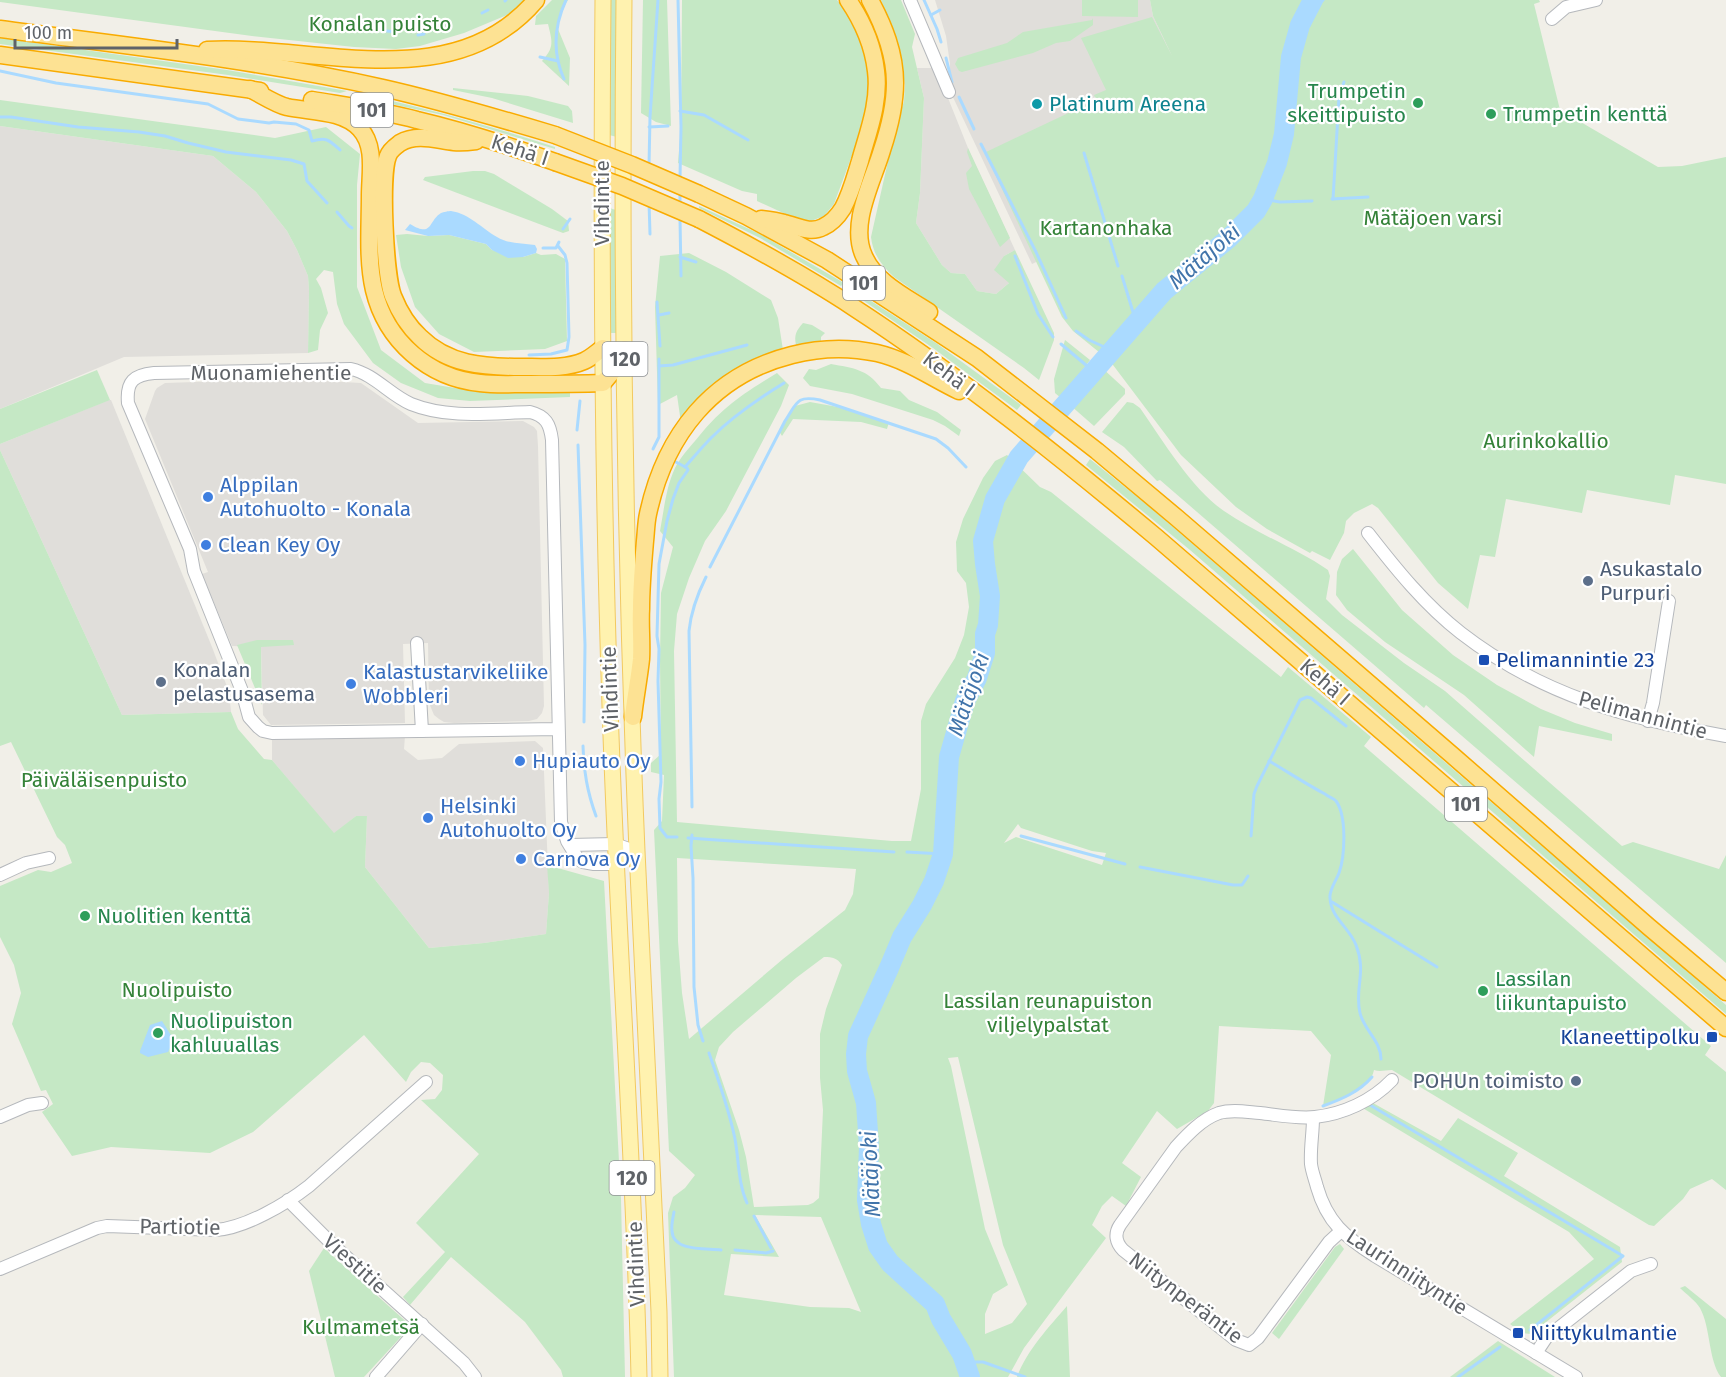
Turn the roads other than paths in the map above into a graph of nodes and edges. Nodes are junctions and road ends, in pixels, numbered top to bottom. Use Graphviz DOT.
graph roads {
  1 [pos="536,0"];
  2 [pos="603,0"];
  3 [pos="624,0"];
  4 [pos="848,0"];
  5 [pos="870,0"];
  6 [pos="910,0"];
  7 [pos="1596,0"];
  8 [pos="1552,20"];
  9 [pos="0,28"];
  10 [pos="176,52"];
  11 [pos="0,55"];
  12 [pos="250,89"];
  13 [pos="950,92"];
  14 [pos="492,141"];
  15 [pos="746,216"];
  16 [pos="603,348"];
  17 [pos="625,349"];
  18 [pos="977,358"];
  19 [pos="603,383"];
  20 [pos="993,407"];
  21 [pos="1368,533"];
  22 [pos="1669,601"];
  23 [pos="417,643"];
  24 [pos="633,717"];
  25 [pos="1648,721"];
  26 [pos="558,729"];
  27 [pos="422,731"];
  28 [pos="1726,736"];
  29 [pos="615,844"];
  30 [pos="570,846"];
  31 [pos="637,852"];
  32 [pos="49,858"];
  33 [pos="616,864"];
  34 [pos="0,875"];
  35 [pos="1726,992"];
  36 [pos="1726,1028"];
  37 [pos="1392,1080"];
  38 [pos="426,1083"];
  39 [pos="42,1103"];
  40 [pos="0,1117"];
  41 [pos="1313,1118"];
  42 [pos="288,1200"];
  43 [pos="1341,1231"];
  44 [pos="1651,1263"];
  45 [pos="0,1269"];
  46 [pos="422,1324"];
  47 [pos="1536,1353"];
  48 [pos="376,1377"];
  49 [pos="475,1377"];
  50 [pos="639,1377"];
  51 [pos="660,1377"];
  52 [pos="1576,1377"];
  1 -- 10 [label="highway"];
  2 -- 16 [label="main road, Vihdintie / 120"];
  3 -- 17 [label="main road, Vihdintie / 120"];
  4 -- 15 [label="highway"];
  5 -- 18 [label="highway"];
  6 -- 13 [label="street"];
  7 -- 8 [label="street"];
  9 -- 10 [label="highway, Kehä I / 101"];
  10 -- 15 [label="highway, Kehä I / 101, bridge"];
  11 -- 12 [label="highway, Kehä I / 101"];
  12 -- 14 [label="highway, Kehä I / 101"];
  12 -- 19 [label="highway"];
  14 -- 16 [label="highway"];
  14 -- 20 [label="highway, Kehä I / 101, bridge"];
  15 -- 18 [label="highway, Kehä I / 101"];
  16 -- 19 [label="main road, Vihdintie / 120"];
  17 -- 19 [label="highway"];
  17 -- 24 [label="main road, Vihdintie / 120"];
  18 -- 35 [label="highway, Kehä I / 101"];
  19 -- 29 [label="main road, Vihdintie / 120"];
  20 -- 24 [label="highway"];
  20 -- 36 [label="highway, Kehä I / 101"];
  21 -- 25 [label="street, Pelimannintie"];
  22 -- 25 [label="street"];
  23 -- 27 [label="street"];
  24 -- 31 [label="main road, Vihdintie / 120"];
  25 -- 28 [label="street, Pelimannintie"];
  26 -- 27 [label="street"];
  26 -- 27 [label="street, Muonamiehentie"];
  26 -- 30 [label="street, Muonamiehentie"];
  29 -- 30 [label="street"];
  29 -- 31 [label="street"];
  29 -- 33 [label="main road, Vihdintie / 120"];
  30 -- 33 [label="street"];
  31 -- 33 [label="street"];
  31 -- 51 [label="main road, Vihdintie / 120"];
  32 -- 34 [label="street"];
  33 -- 50 [label="main road, Vihdintie / 120"];
  37 -- 41 [label="street, Niitynperäntie"];
  38 -- 42 [label="street, Partiotie"];
  39 -- 40 [label="street"];
  41 -- 43 [label="street, Laurinniityntie"];
  41 -- 43 [label="street, Niitynperäntie"];
  42 -- 45 [label="street, Partiotie"];
  42 -- 46 [label="street, Viestitie"];
  43 -- 47 [label="street, Laurinniityntie"];
  44 -- 47 [label="street"];
  46 -- 48 [label="street"];
  46 -- 49 [label="street, Viestitie"];
  47 -- 52 [label="street, Laurinniityntie"];
}
